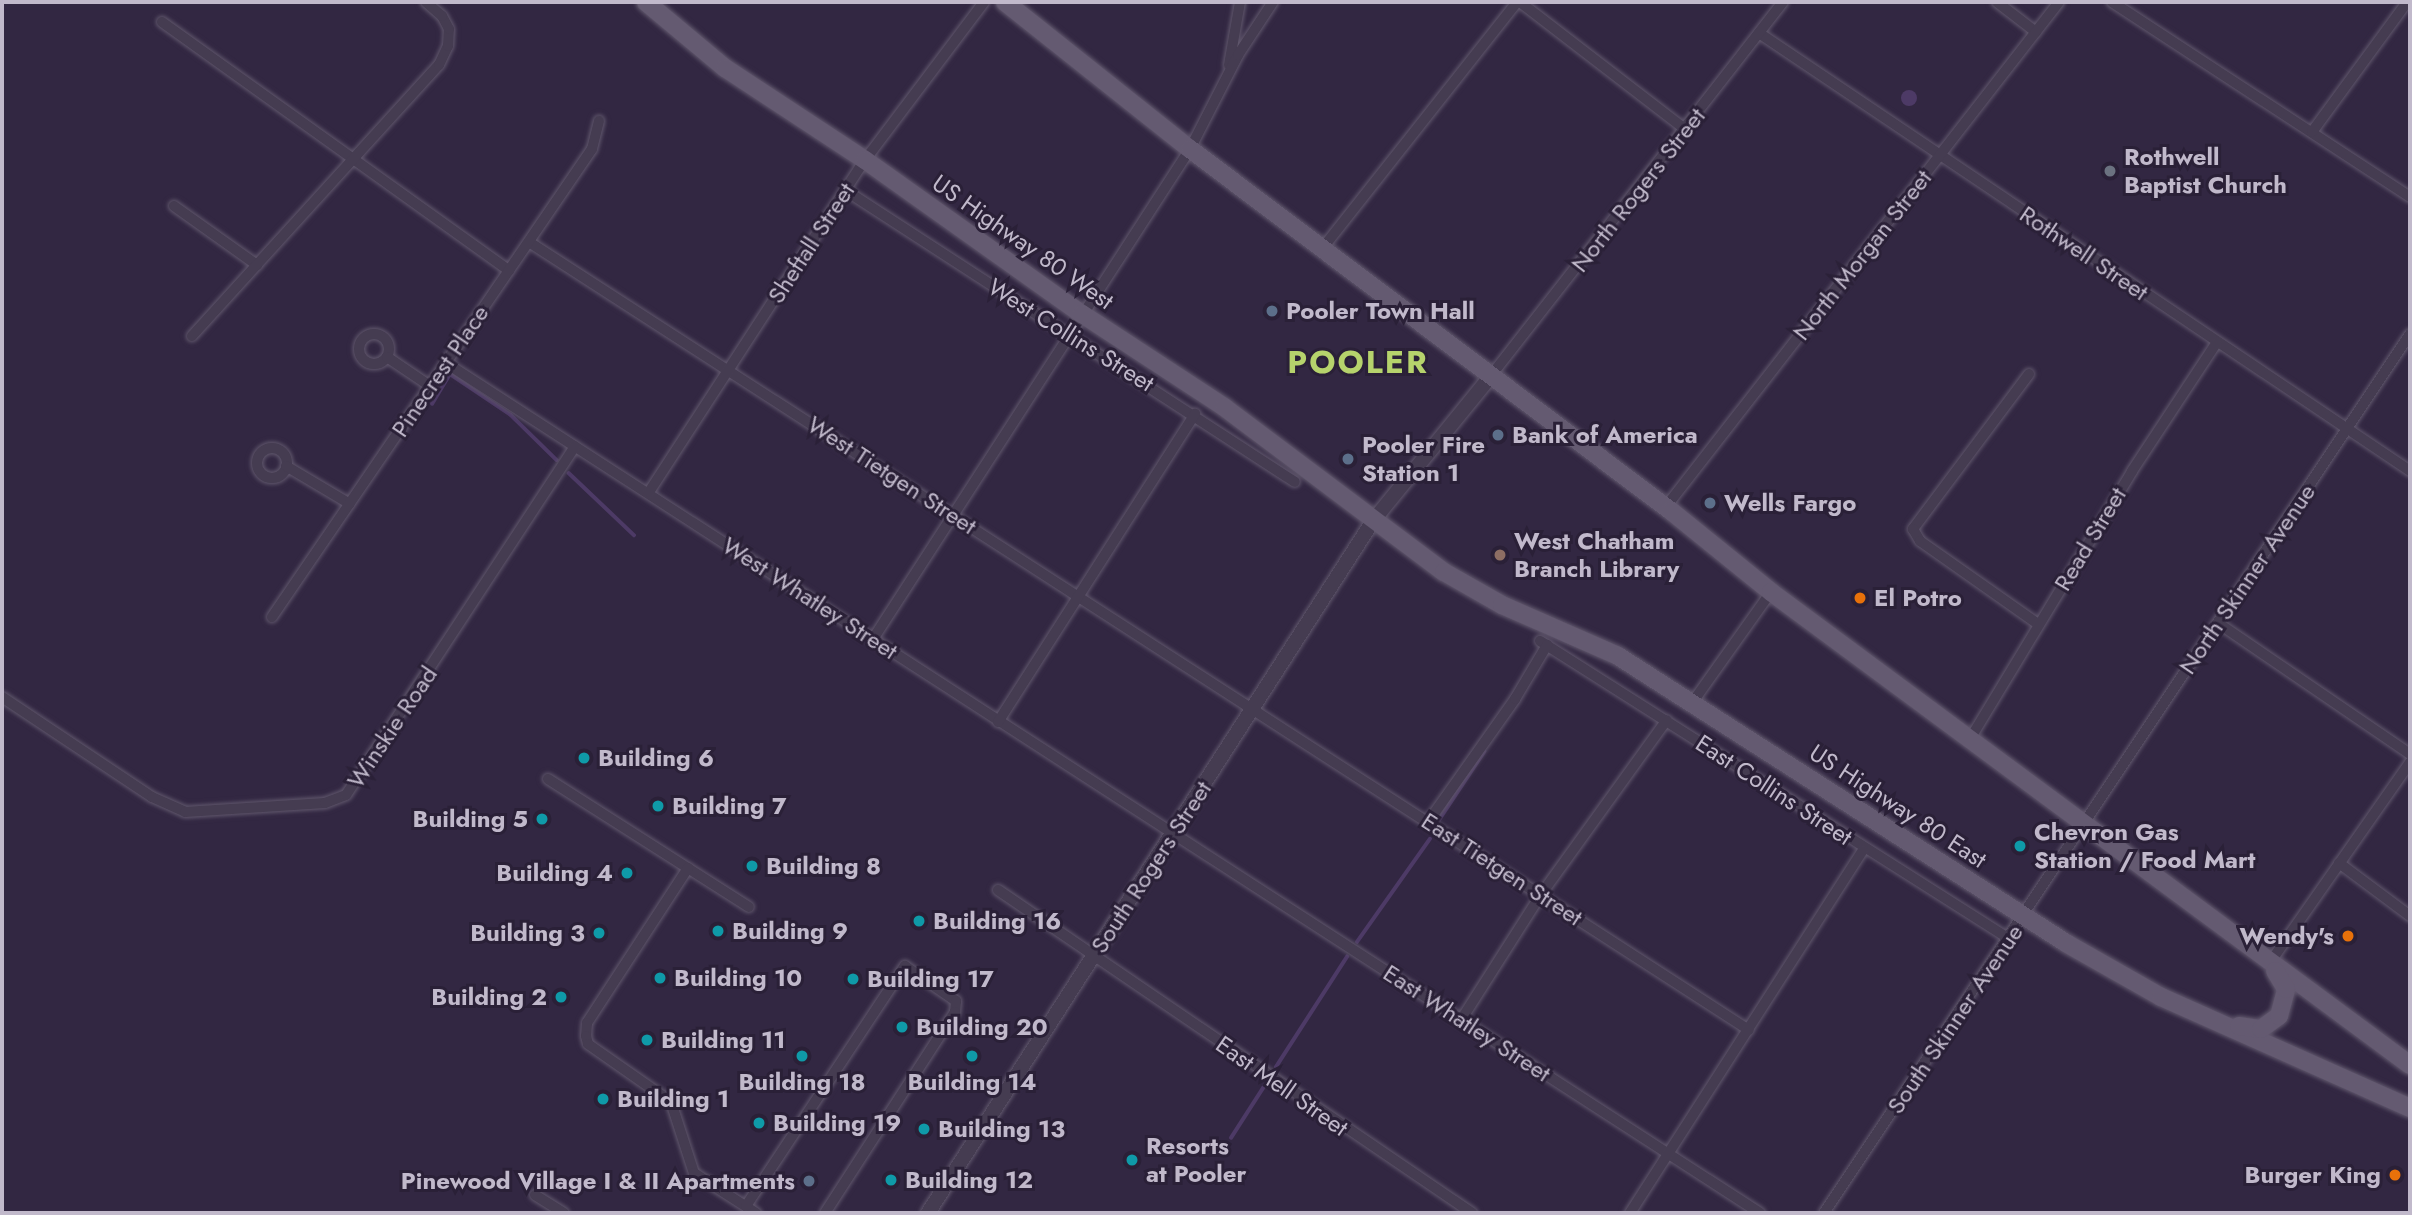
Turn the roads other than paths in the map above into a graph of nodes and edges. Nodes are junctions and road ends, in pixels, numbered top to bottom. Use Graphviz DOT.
graph roads {
  1 [pos="426,2"];
  2 [pos="646,2"];
  3 [pos="984,2"];
  4 [pos="1005,2"];
  5 [pos="1240,2"];
  6 [pos="1273,2"];
  7 [pos="1518,2"];
  8 [pos="1783,2"];
  9 [pos="1997,2"];
  10 [pos="2059,2"];
  11 [pos="2112,2"];
  12 [pos="2407,2"];
  13 [pos="162,23"];
  14 [pos="2036,32"];
  15 [pos="1759,33"];
  16 [pos="1224,85"];
  17 [pos="599,121"];
  18 [pos="1685,130"];
  19 [pos="2312,132"];
  20 [pos="1190,149"];
  21 [pos="1939,157"];
  22 [pos="353,158"];
  23 [pos="865,160"];
  24 [pos="845,190"];
  25 [pos="2410,197"];
  26 [pos="174,206"];
  27 [pos="529,242"];
  28 [pos="1322,249"];
  29 [pos="257,265"];
  30 [pos="509,270"];
  31 [pos="1082,314"];
  32 [pos="2410,334"];
  33 [pos="1068,335"];
  34 [pos="192,336"];
  35 [pos="2217,342"];
  36 [pos="387,357"];
  37 [pos="446,363"];
  38 [pos="729,370"];
  39 [pos="2029,374"];
  40 [pos="1490,377"];
  41 [pos="430,386"];
  42 [pos="1195,414"];
  43 [pos="2347,429"];
  44 [pos="575,446"];
  45 [pos="286,466"];
  46 [pos="2410,471"];
  47 [pos="1295,482"];
  48 [pos="649,492"];
  49 [pos="350,504"];
  50 [pos="1665,508"];
  51 [pos="954,515"];
  52 [pos="1373,521"];
  53 [pos="1771,592"];
  54 [pos="1080,596"];
  55 [pos="272,617"];
  56 [pos="2038,624"];
  57 [pos="2218,624"];
  58 [pos="873,639"];
  59 [pos="2,697"];
  60 [pos="1692,703"];
  61 [pos="1253,710"];
  62 [pos="1667,720"];
  63 [pos="998,722"];
  64 [pos="1970,739"];
  65 [pos="2410,754"];
  66 [pos="2410,763"];
  67 [pos="548,779"];
  68 [pos="1428,822"];
  69 [pos="2084,825"];
  70 [pos="1174,833"];
  71 [pos="1863,850"];
  72 [pos="2339,863"];
  73 [pos="688,868"];
  74 [pos="998,890"];
  75 [pos="1542,893"];
  76 [pos="749,907"];
  77 [pos="2024,916"];
  78 [pos="2410,916"];
  79 [pos="2008,939"];
  80 [pos="1094,955"];
  81 [pos="2269,964"];
  82 [pos="2212,1019"];
  83 [pos="1461,1020"];
  84 [pos="1749,1030"];
  85 [pos="2410,1065"];
  86 [pos="2410,1108"];
  87 [pos="1670,1154"];
  88 [pos="535,1195"];
  89 [pos="746,1206"];
  90 [pos="564,1213"];
  91 [pos="756,1213"];
  92 [pos="825,1213"];
  93 [pos="928,1213"];
  94 [pos="1472,1213"];
  95 [pos="1630,1213"];
  96 [pos="1760,1213"];
  97 [pos="1824,1213"];
  1 -- 22 [label="street"];
  2 -- 23 [label="main road, US Highway 80 West"];
  3 -- 23 [label="street, Sheftall Street"];
  4 -- 20 [label="main road"];
  5 -- 16 [label="street"];
  6 -- 16 [label="street"];
  7 -- 18 [label="street"];
  7 -- 28 [label="street"];
  8 -- 15 [label="street, North Rogers Street"];
  9 -- 14 [label="street"];
  10 -- 14 [label="street, North Morgan Street"];
  11 -- 19 [label="street"];
  12 -- 19 [label="street"];
  13 -- 22 [label="street"];
  14 -- 21 [label="street, North Morgan Street"];
  15 -- 18 [label="street, North Rogers Street"];
  15 -- 21 [label="street, Rothwell Street"];
  16 -- 20 [label="street"];
  17 -- 27 [label="street, Pinecrest Place"];
  18 -- 40 [label="street, North Rogers Street"];
  19 -- 25 [label="street"];
  20 -- 28 [label="main road"];
  20 -- 31 [label="street"];
  21 -- 35 [label="street, Rothwell Street"];
  21 -- 50 [label="street, North Morgan Street"];
  22 -- 29 [label="street"];
  22 -- 30 [label="street"];
  23 -- 24 [label="street, Sheftall Street"];
  23 -- 31 [label="main road, US Highway 80 West"];
  24 -- 33 [label="street, West Collins Street"];
  24 -- 38 [label="street, Sheftall Street"];
  26 -- 29 [label="street"];
  27 -- 30 [label="street, Pinecrest Place"];
  27 -- 38 [label="street, West Tietgen Street"];
  28 -- 40 [label="main road"];
  29 -- 34 [label="street"];
  30 -- 37 [label="street, Pinecrest Place"];
  31 -- 33 [label="street"];
  31 -- 52 [label="main road, US Highway 80 West"];
  32 -- 43 [label="street, North Skinner Avenue"];
  33 -- 42 [label="street, West Collins Street"];
  33 -- 51 [label="street"];
  35 -- 43 [label="street, Rothwell Street"];
  35 -- 56 [label="street, Read Street"];
  36 -- 41 [label="street"];
  37 -- 41 [label="street, Pinecrest Place"];
  37 -- 44 [label="street, West Whatley Street"];
  38 -- 48 [label="street, Sheftall Street"];
  38 -- 51 [label="street, West Tietgen Street"];
  39 -- 56 [label="street"];
  40 -- 50 [label="main road"];
  40 -- 52 [label="street, South Rogers Street"];
  41 -- 49 [label="street, Pinecrest Place"];
  42 -- 47 [label="street, West Collins Street"];
  42 -- 54 [label="street"];
  43 -- 46 [label="street, Rothwell Street"];
  43 -- 57 [label="street, North Skinner Avenue"];
  44 -- 48 [label="street, West Whatley Street"];
  44 -- 59 [label="street, Winskie Road"];
  45 -- 49 [label="street"];
  48 -- 58 [label="street, West Whatley Street"];
  49 -- 55 [label="street, Pinecrest Place"];
  50 -- 53 [label="main road"];
  51 -- 54 [label="street, West Tietgen Street"];
  51 -- 58 [label="street"];
  52 -- 60 [label="main road, US Highway 80 East"];
  52 -- 61 [label="street, South Rogers Street"];
  53 -- 60 [label="street"];
  53 -- 64 [label="main road"];
  54 -- 61 [label="street, West Tietgen Street"];
  54 -- 63 [label="street"];
  56 -- 64 [label="street, Read Street"];
  57 -- 65 [label="street"];
  57 -- 69 [label="street, North Skinner Avenue"];
  58 -- 63 [label="street, West Whatley Street"];
  60 -- 77 [label="main road, US Highway 80 East"];
  61 -- 68 [label="street, East Tietgen Street"];
  61 -- 70 [label="street, South Rogers Street"];
  62 -- 68 [label="street, East Collins Street"];
  62 -- 71 [label="street, East Collins Street"];
  62 -- 75 [label="street"];
  63 -- 70 [label="street, West Whatley Street"];
  64 -- 69 [label="main road"];
  66 -- 72 [label="street"];
  67 -- 73 [label="street"];
  68 -- 75 [label="street, East Tietgen Street"];
  69 -- 77 [label="street, South Skinner Avenue"];
  69 -- 81 [label="main road"];
  70 -- 80 [label="street, South Rogers Street"];
  70 -- 83 [label="street, East Whatley Street"];
  71 -- 79 [label="street, East Collins Street"];
  71 -- 84 [label="street"];
  72 -- 78 [label="street"];
  72 -- 81 [label="street"];
  73 -- 76 [label="street"];
  73 -- 89 [label="street"];
  74 -- 80 [label="street, East Mell Street"];
  75 -- 83 [label="street"];
  75 -- 84 [label="street, East Tietgen Street"];
  77 -- 79 [label="street, South Skinner Avenue"];
  77 -- 82 [label="main road, US Highway 80 East"];
  79 -- 97 [label="street, South Skinner Avenue"];
  80 -- 93 [label="street, South Rogers Street"];
  80 -- 94 [label="street, East Mell Street"];
  81 -- 82 [label="main road"];
  81 -- 85 [label="main road"];
  82 -- 86 [label="main road, US Highway 80 East"];
  83 -- 87 [label="street, East Whatley Street"];
  84 -- 87 [label="street"];
  87 -- 95 [label="street"];
  87 -- 96 [label="street, East Whatley Street"];
  88 -- 90 [label="street"];
  89 -- 91 [label="street"];
  89 -- 92 [label="street"];
}
